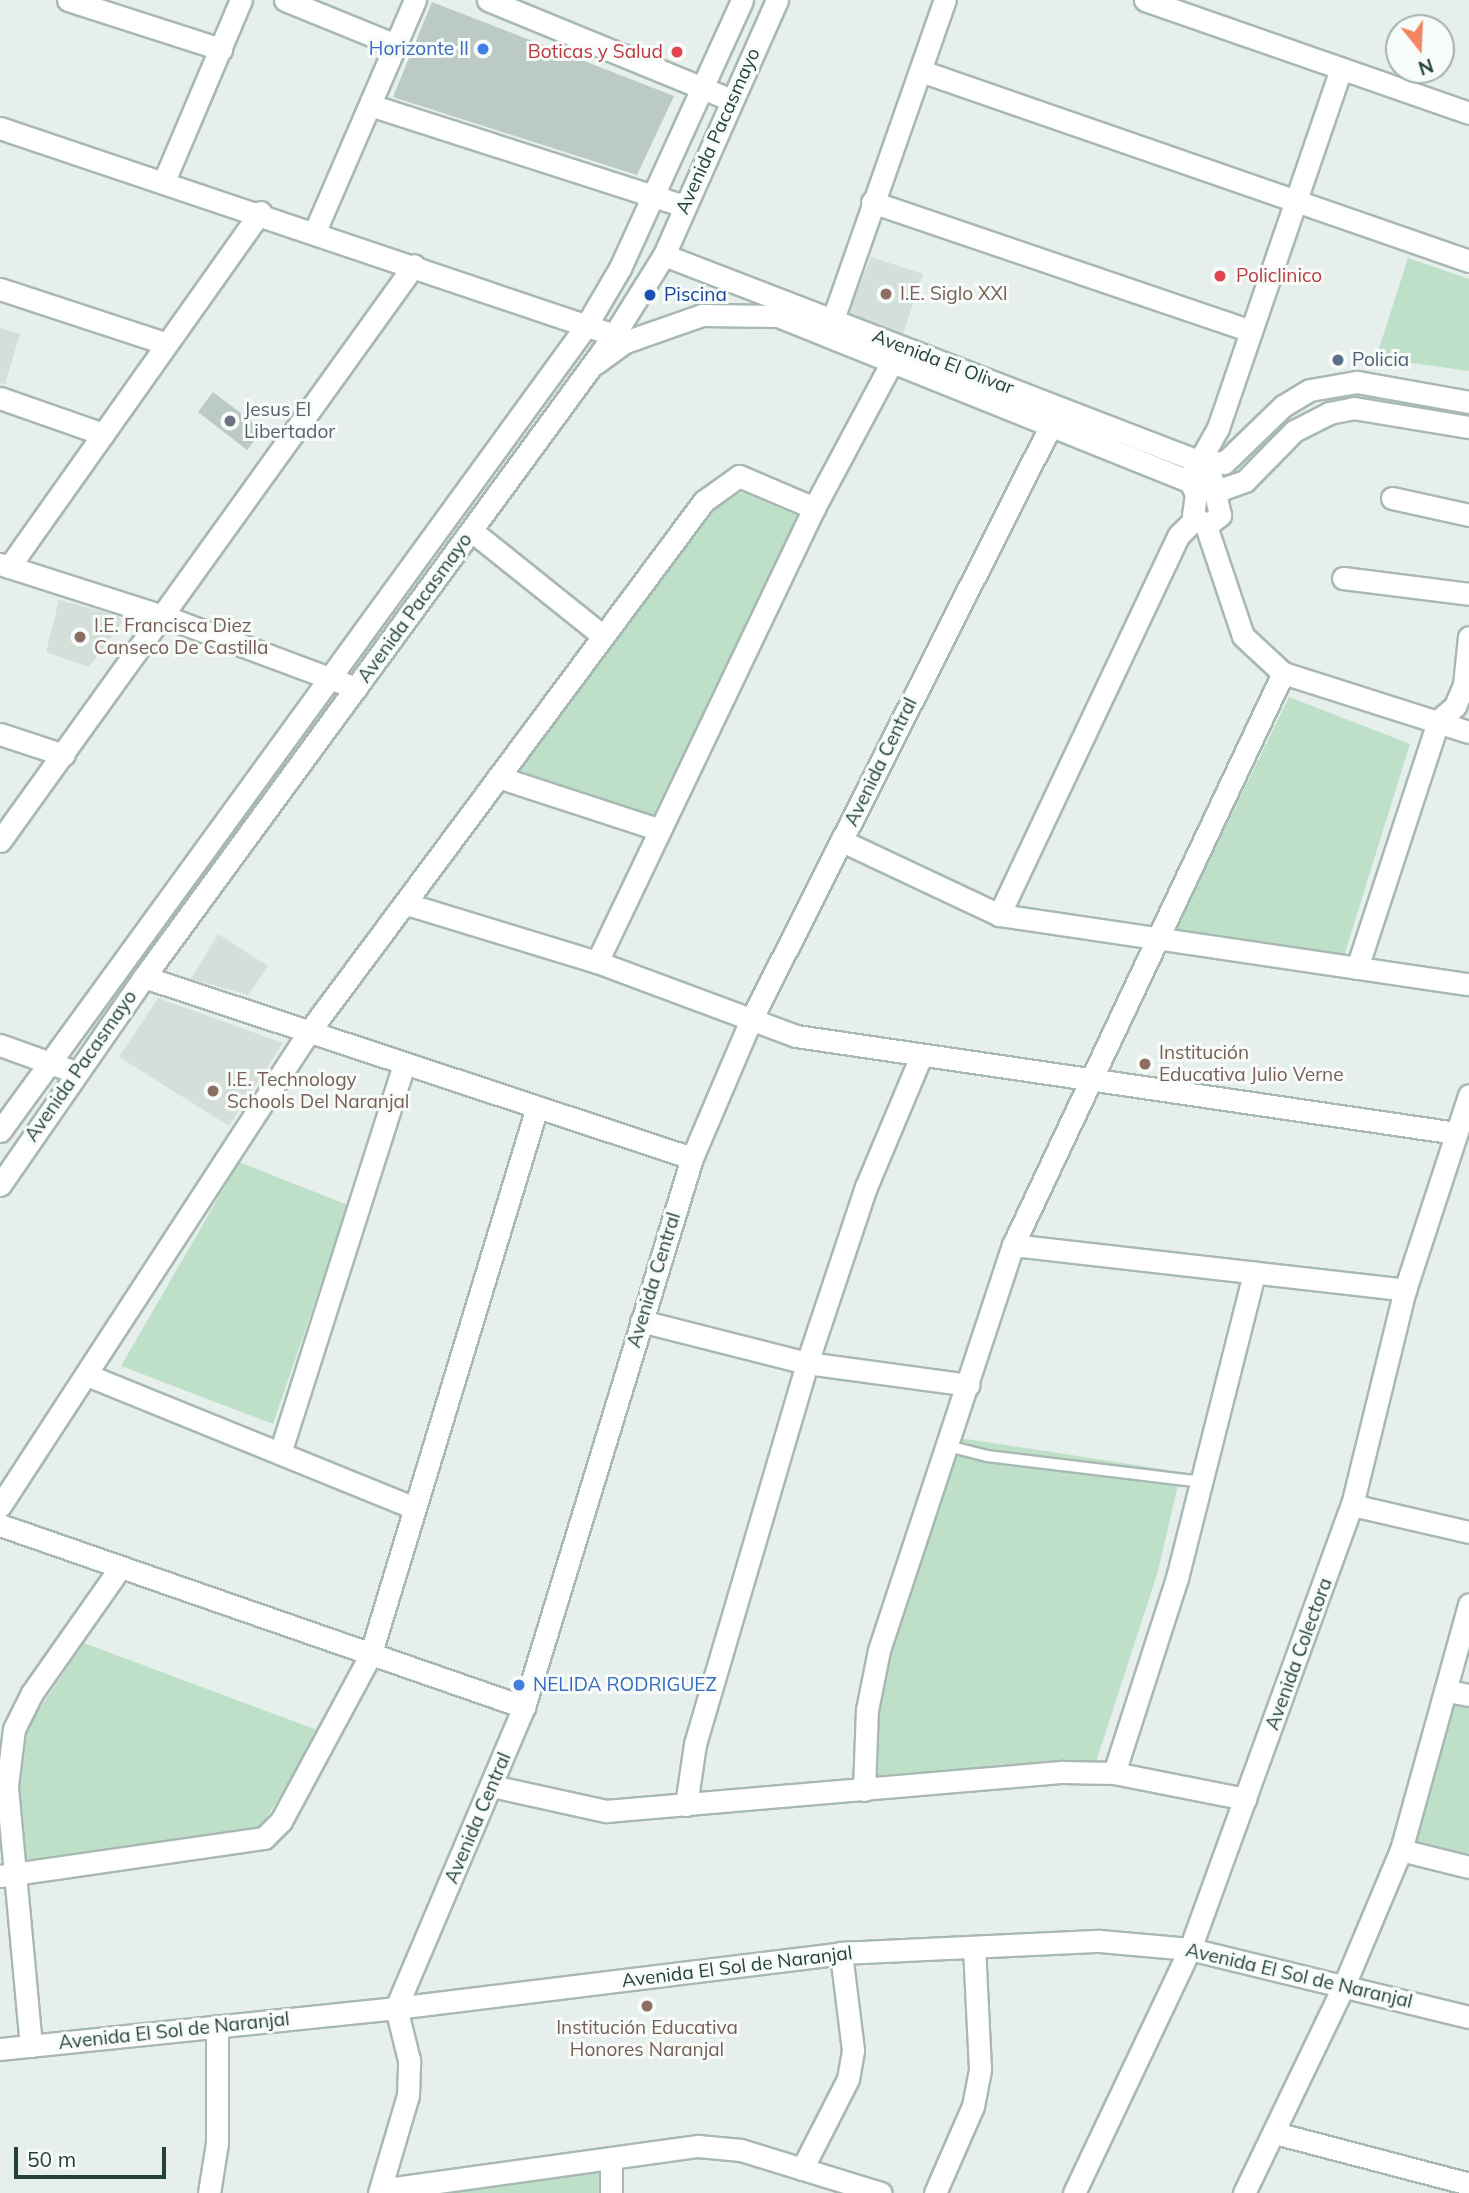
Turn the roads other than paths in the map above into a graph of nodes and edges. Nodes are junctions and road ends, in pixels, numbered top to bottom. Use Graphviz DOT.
graph roads {
  1 [pos="68,0"];
  2 [pos="241,0"];
  3 [pos="285,0"];
  4 [pos="415,0"];
  5 [pos="488,0"];
  6 [pos="742,0"];
  7 [pos="777,0"];
  8 [pos="945,0"];
  9 [pos="1145,0"];
  10 [pos="396,45"];
  11 [pos="221,49"];
  12 [pos="1341,68"];
  13 [pos="921,71"];
  14 [pos="702,88"];
  15 [pos="732,100"];
  16 [pos="370,105"];
  17 [pos="1469,113"];
  18 [pos="0,128"];
  19 [pos="164,181"];
  20 [pos="653,196"];
  21 [pos="872,202"];
  22 [pos="1294,204"];
  23 [pos="684,206"];
  24 [pos="260,212"];
  25 [pos="315,231"];
  26 [pos="664,255"];
  27 [pos="1469,261"];
  28 [pos="414,265"];
  29 [pos="0,289"];
  30 [pos="833,319"];
  31 [pos="586,326"];
  32 [pos="1251,331"];
  33 [pos="614,335"];
  34 [pos="164,343"];
  35 [pos="896,353"];
  36 [pos="591,366"];
  37 [pos="0,398"];
  38 [pos="1469,402"];
  39 [pos="1055,416"];
  40 [pos="1469,427"];
  41 [pos="103,434"];
  42 [pos="1198,461"];
  43 [pos="1189,480"];
  44 [pos="1220,494"];
  45 [pos="1392,498"];
  46 [pos="814,508"];
  47 [pos="1469,515"];
  48 [pos="1199,516"];
  49 [pos="471,531"];
  50 [pos="4,566"];
  51 [pos="1343,578"];
  52 [pos="1469,594"];
  53 [pos="166,617"];
  54 [pos="603,636"];
  55 [pos="1469,637"];
  56 [pos="1283,673"];
  57 [pos="328,677"];
  58 [pos="356,688"];
  59 [pos="1438,721"];
  60 [pos="1469,732"];
  61 [pos="0,734"];
  62 [pos="64,755"];
  63 [pos="498,778"];
  64 [pos="660,830"];
  65 [pos="0,841"];
  66 [pos="842,841"];
  67 [pos="407,904"];
  68 [pos="999,915"];
  69 [pos="1159,940"];
  70 [pos="597,962"];
  71 [pos="1357,968"];
  72 [pos="144,976"];
  73 [pos="1469,984"];
  74 [pos="751,1020"];
  75 [pos="308,1033"];
  76 [pos="0,1045"];
  77 [pos="920,1056"];
  78 [pos="46,1061"];
  79 [pos="404,1065"];
  80 [pos="75,1072"];
  81 [pos="1088,1081"];
  82 [pos="1469,1095"];
  83 [pos="537,1107"];
  84 [pos="0,1131"];
  85 [pos="1456,1133"];
  86 [pos="692,1158"];
  87 [pos="0,1185"];
  88 [pos="1013,1245"];
  89 [pos="1254,1273"];
  90 [pos="1405,1290"];
  91 [pos="641,1321"];
  92 [pos="807,1363"];
  93 [pos="87,1375"];
  94 [pos="969,1385"];
  95 [pos="948,1446"];
  96 [pos="280,1453"];
  97 [pos="1202,1482"];
  98 [pos="1352,1505"];
  99 [pos="0,1506"];
  100 [pos="412,1507"];
  101 [pos="0,1525"];
  102 [pos="1469,1532"];
  103 [pos="120,1568"];
  104 [pos="1469,1604"];
  105 [pos="370,1656"];
  106 [pos="1448,1691"];
  107 [pos="1469,1695"];
  108 [pos="524,1707"];
  109 [pos="1114,1773"];
  110 [pos="492,1786"];
  111 [pos="864,1790"];
  112 [pos="1245,1799"];
  113 [pos="686,1805"];
  114 [pos="1401,1850"];
  115 [pos="1469,1867"];
  116 [pos="8,1876"];
  117 [pos="974,1947"];
  118 [pos="1190,1949"];
  119 [pos="841,1953"];
  120 [pos="1345,1983"];
  121 [pos="396,2008"];
  122 [pos="1469,2017"];
  123 [pos="217,2026"];
  124 [pos="31,2046"];
  125 [pos="0,2049"];
  126 [pos="1275,2133"];
  127 [pos="611,2158"];
  128 [pos="802,2169"];
  129 [pos="1469,2184"];
  130 [pos="379,2192"];
  131 [pos="209,2193"];
  132 [pos="611,2193"];
  133 [pos="881,2193"];
  134 [pos="935,2193"];
  135 [pos="1074,2193"];
  136 [pos="1244,2193"];
  1 -- 11 [label="street"];
  2 -- 11 [label="street"];
  3 -- 10 [label="street"];
  4 -- 10 [label="street"];
  5 -- 14 [label="street"];
  6 -- 14 [label="street, Avenida Pacasmayo"];
  7 -- 15 [label="street, Avenida Pacasmayo"];
  8 -- 13 [label="street"];
  9 -- 12 [label="street"];
  10 -- 16 [label="street"];
  11 -- 19 [label="street"];
  12 -- 17 [label="street"];
  12 -- 22 [label="street"];
  13 -- 21 [label="street"];
  13 -- 22 [label="street"];
  14 -- 15 [label="street"];
  14 -- 20 [label="street, Avenida Pacasmayo"];
  15 -- 23 [label="street, Avenida Pacasmayo"];
  16 -- 20 [label="street"];
  16 -- 25 [label="street"];
  18 -- 19 [label="street"];
  19 -- 24 [label="street"];
  20 -- 23 [label="street"];
  20 -- 31 [label="street, Avenida Pacasmayo"];
  21 -- 30 [label="street"];
  21 -- 32 [label="street"];
  22 -- 27 [label="street"];
  22 -- 32 [label="street"];
  23 -- 26 [label="street, Avenida Pacasmayo"];
  24 -- 25 [label="street"];
  24 -- 34 [label="street"];
  25 -- 28 [label="street"];
  26 -- 30 [label="street, Avenida El Olivar"];
  26 -- 33 [label="street, Avenida Pacasmayo"];
  28 -- 31 [label="street"];
  28 -- 53 [label="street"];
  29 -- 34 [label="street"];
  30 -- 35 [label="street, Avenida El Olivar"];
  31 -- 33 [label="street"];
  31 -- 57 [label="street, Avenida Pacasmayo"];
  32 -- 42 [label="street"];
  33 -- 36 [label="street, Avenida Pacasmayo"];
  34 -- 41 [label="street"];
  35 -- 36 [label="street"];
  35 -- 39 [label="street, Avenida El Olivar"];
  35 -- 46 [label="street"];
  36 -- 49 [label="street, Avenida Pacasmayo"];
  37 -- 41 [label="street"];
  38 -- 42 [label="street, Avenida El Olivar"];
  39 -- 42 [label="street, Avenida El Olivar"];
  39 -- 43 [label="street"];
  39 -- 66 [label="street, Avenida Central"];
  40 -- 44 [label="street"];
  41 -- 50 [label="street"];
  42 -- 43 [label="street"];
  42 -- 44 [label="street"];
  43 -- 44 [label="street"];
  43 -- 48 [label="street"];
  44 -- 48 [label="street"];
  45 -- 47 [label="street"];
  46 -- 54 [label="street"];
  46 -- 64 [label="street"];
  48 -- 56 [label="street"];
  48 -- 68 [label="street"];
  49 -- 54 [label="street"];
  49 -- 58 [label="street, Avenida Pacasmayo"];
  50 -- 53 [label="street"];
  51 -- 52 [label="street"];
  53 -- 57 [label="street"];
  53 -- 62 [label="street"];
  54 -- 63 [label="street"];
  55 -- 59 [label="street"];
  56 -- 59 [label="street"];
  56 -- 69 [label="street"];
  57 -- 58 [label="street"];
  57 -- 78 [label="street, Avenida Pacasmayo"];
  58 -- 72 [label="street, Avenida Pacasmayo"];
  59 -- 60 [label="street"];
  59 -- 71 [label="street"];
  61 -- 62 [label="street"];
  62 -- 65 [label="street"];
  63 -- 64 [label="street"];
  63 -- 67 [label="street"];
  64 -- 70 [label="street"];
  66 -- 68 [label="street"];
  66 -- 74 [label="street, Avenida Central"];
  67 -- 70 [label="street"];
  67 -- 75 [label="street"];
  68 -- 69 [label="street"];
  69 -- 71 [label="street"];
  69 -- 81 [label="street"];
  70 -- 74 [label="street"];
  71 -- 73 [label="street"];
  72 -- 75 [label="street"];
  72 -- 80 [label="street, Avenida Pacasmayo"];
  74 -- 77 [label="street"];
  74 -- 86 [label="street, Avenida Central"];
  75 -- 79 [label="street"];
  75 -- 93 [label="street"];
  76 -- 78 [label="street"];
  77 -- 81 [label="street"];
  77 -- 92 [label="street"];
  78 -- 80 [label="street"];
  78 -- 84 [label="street, Avenida Pacasmayo"];
  79 -- 83 [label="street"];
  79 -- 96 [label="street"];
  80 -- 87 [label="street, Avenida Pacasmayo"];
  81 -- 85 [label="street"];
  81 -- 88 [label="street"];
  82 -- 85 [label="street, Avenida Colectora"];
  83 -- 86 [label="street"];
  83 -- 100 [label="street"];
  85 -- 90 [label="street, Avenida Colectora"];
  86 -- 91 [label="street, Avenida Central"];
  88 -- 89 [label="street"];
  88 -- 94 [label="street"];
  89 -- 90 [label="street"];
  89 -- 97 [label="street"];
  90 -- 98 [label="street, Avenida Colectora"];
  91 -- 92 [label="street"];
  91 -- 108 [label="street, Avenida Central"];
  92 -- 94 [label="street"];
  92 -- 113 [label="street"];
  93 -- 96 [label="street"];
  93 -- 99 [label="street"];
  94 -- 95 [label="street"];
  95 -- 97 [label="lane"];
  95 -- 111 [label="street"];
  96 -- 100 [label="street"];
  97 -- 109 [label="street"];
  98 -- 102 [label="street"];
  98 -- 112 [label="street, Avenida Colectora"];
  100 -- 105 [label="street"];
  101 -- 103 [label="street"];
  103 -- 105 [label="street"];
  103 -- 116 [label="street"];
  104 -- 106 [label="street"];
  105 -- 108 [label="street"];
  105 -- 116 [label="street"];
  106 -- 107 [label="street"];
  106 -- 114 [label="street"];
  108 -- 110 [label="street, Avenida Central"];
  109 -- 111 [label="street"];
  109 -- 112 [label="street"];
  110 -- 113 [label="street"];
  110 -- 121 [label="street, Avenida Central"];
  111 -- 113 [label="street"];
  112 -- 118 [label="street, Avenida Colectora"];
  114 -- 115 [label="street"];
  114 -- 120 [label="street"];
  116 -- 124 [label="street"];
  117 -- 118 [label="street, Avenida El Sol de Naranjal"];
  117 -- 119 [label="street, Avenida El Sol de Naranjal"];
  117 -- 134 [label="street"];
  118 -- 120 [label="street, Avenida El Sol de Naranjal"];
  118 -- 135 [label="street, Avenida Colectora"];
  119 -- 121 [label="street, Avenida El Sol de Naranjal"];
  119 -- 128 [label="street"];
  120 -- 122 [label="street, Avenida El Sol de Naranjal"];
  120 -- 126 [label="street"];
  121 -- 123 [label="street, Avenida El Sol de Naranjal"];
  121 -- 130 [label="street"];
  123 -- 124 [label="street, Avenida El Sol de Naranjal"];
  123 -- 131 [label="street"];
  124 -- 125 [label="street, Avenida El Sol de Naranjal"];
  126 -- 129 [label="street"];
  126 -- 136 [label="street"];
  127 -- 128 [label="street"];
  127 -- 130 [label="street"];
  127 -- 132 [label="street"];
  128 -- 133 [label="street"];
}
